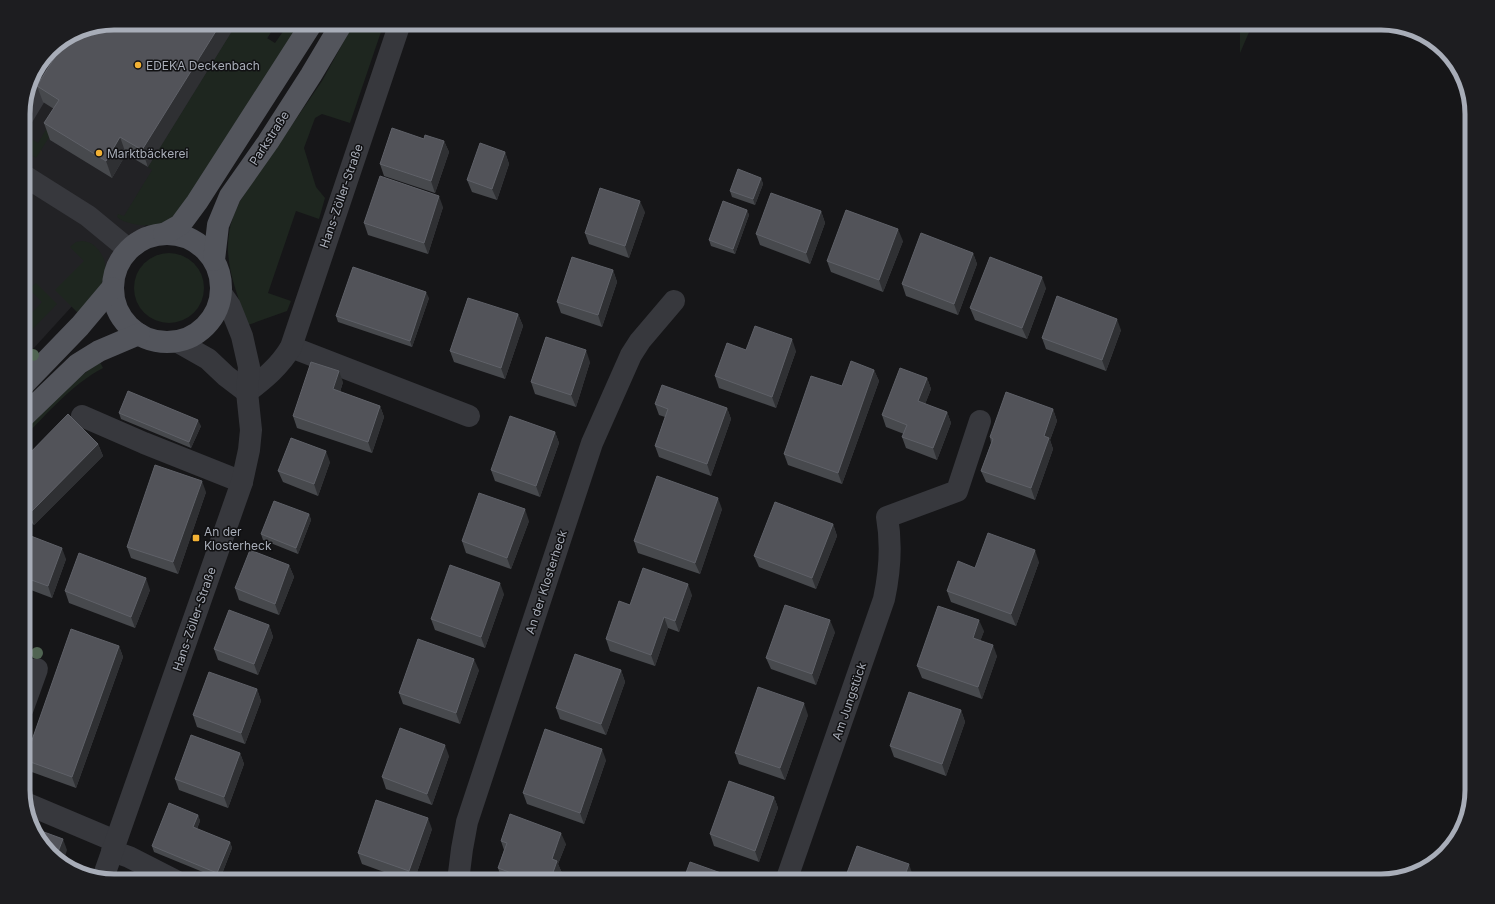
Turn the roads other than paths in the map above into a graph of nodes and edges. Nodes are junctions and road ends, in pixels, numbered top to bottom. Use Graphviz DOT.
graph roads {
  1 [pos="308,30"];
  2 [pos="338,30"];
  3 [pos="398,30"];
  4 [pos="65,46"];
  5 [pos="31,103"];
  6 [pos="30,179"];
  7 [pos="164,234"];
  8 [pos="128,249"];
  9 [pos="214,260"];
  10 [pos="112,288"];
  11 [pos="221,293"];
  12 [pos="674,301"];
  13 [pos="139,334"];
  14 [pos="178,342"];
  15 [pos="290,347"];
  16 [pos="30,378"];
  17 [pos="247,392"];
  18 [pos="30,410"];
  19 [pos="82,416"];
  20 [pos="469,416"];
  21 [pos="980,421"];
  22 [pos="242,482"];
  23 [pos="37,669"];
  24 [pos="30,688"];
  25 [pos="32,806"];
  26 [pos="114,846"];
  27 [pos="105,873"];
  28 [pos="162,874"];
  29 [pos="459,874"];
  30 [pos="788,874"];
  1 -- 7 [label="main road"];
  2 -- 9 [label="main road, Parkstraße"];
  3 -- 15 [label="street, Hans-Zöller-Straße"];
  4 -- 5 [label="street"];
  6 -- 8 [label="street"];
  7 -- 8 [label="main road"];
  7 -- 9 [label="main road"];
  8 -- 10 [label="main road"];
  9 -- 11 [label="main road"];
  10 -- 13 [label="main road"];
  10 -- 16 [label="main road"];
  11 -- 14 [label="main road"];
  11 -- 17 [label="street, Hans-Zöller-Straße"];
  12 -- 29 [label="street, An der Klosterheck"];
  13 -- 14 [label="main road"];
  13 -- 18 [label="main road"];
  14 -- 17 [label="street"];
  15 -- 17 [label="street, Hans-Zöller-Straße"];
  15 -- 20 [label="street"];
  17 -- 22 [label="street, Hans-Zöller-Straße"];
  19 -- 22 [label="street"];
  21 -- 30 [label="street, Am Jungstück"];
  22 -- 26 [label="street, Hans-Zöller-Straße"];
  23 -- 24 [label="street"];
  25 -- 26 [label="street"];
  26 -- 27 [label="street, Hans-Zöller-Straße"];
  26 -- 28 [label="street"];
}
